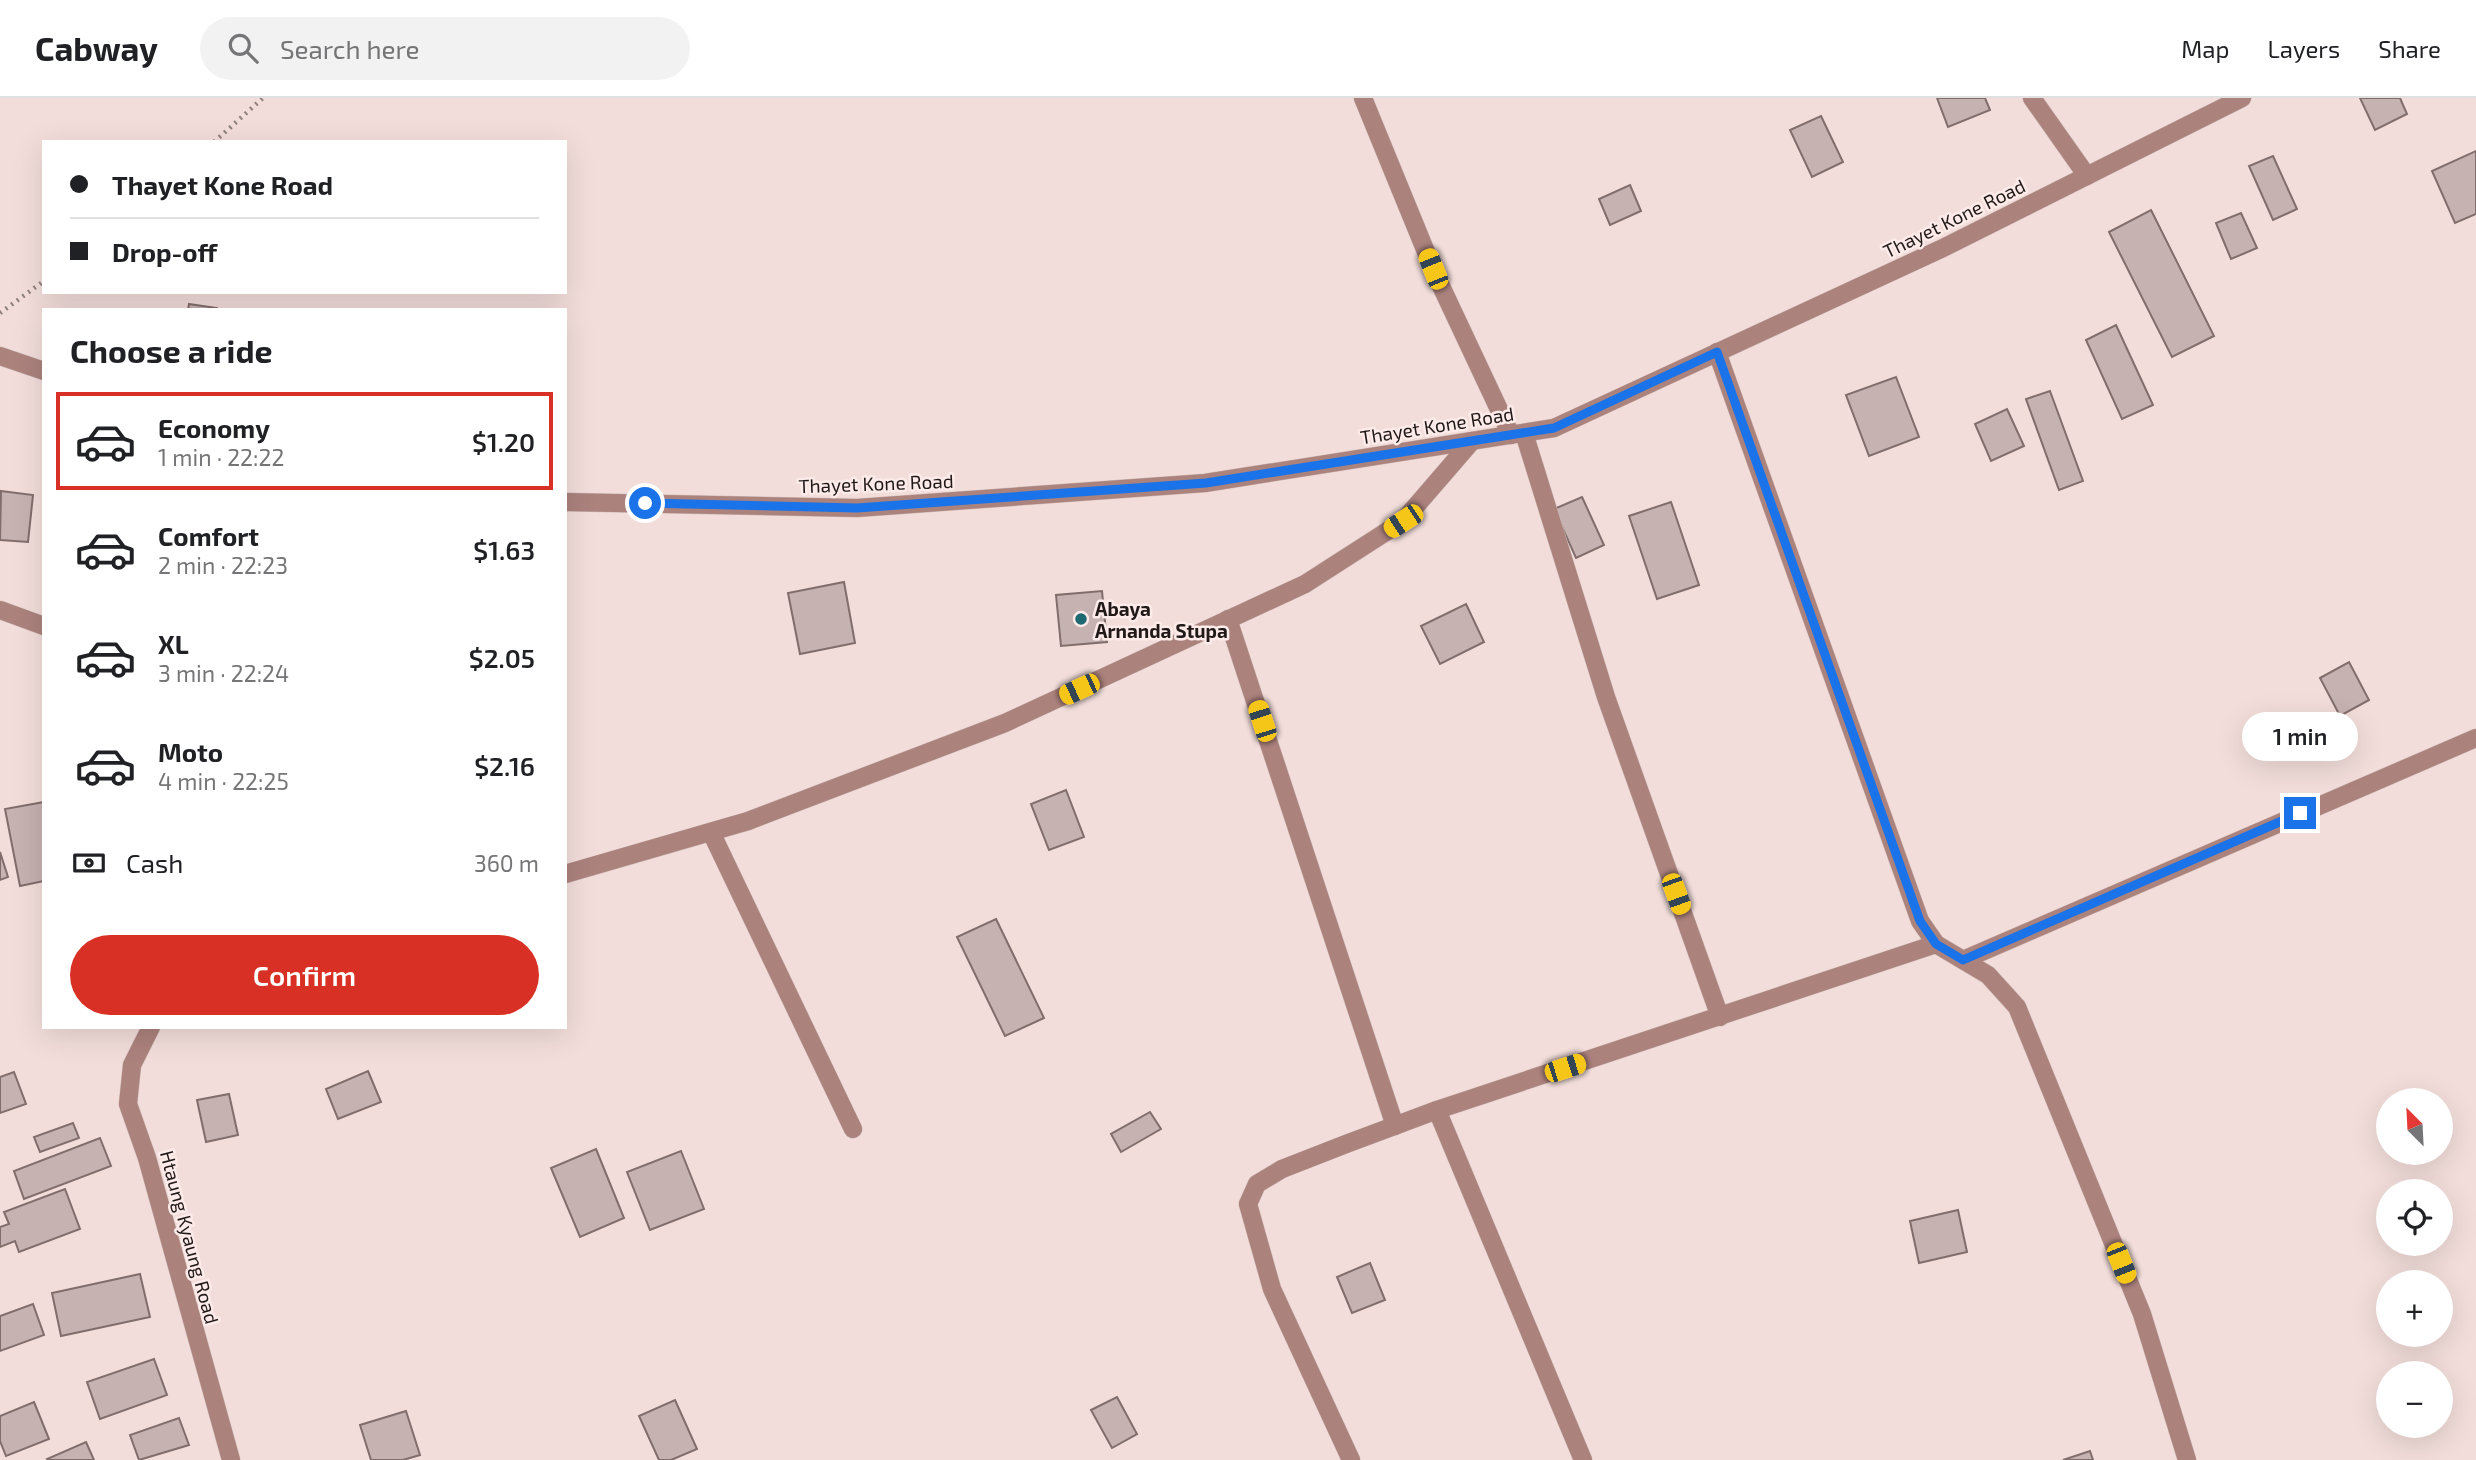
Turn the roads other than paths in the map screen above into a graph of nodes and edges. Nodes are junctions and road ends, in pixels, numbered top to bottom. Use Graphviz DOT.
graph roads {
  1 [pos="1363,98"];
  2 [pos="2032,98"];
  3 [pos="2242,98"];
  4 [pos="2087,176"];
  5 [pos="1717,352"];
  6 [pos="0,356"];
  7 [pos="42,370"];
  8 [pos="1517,434"];
  9 [pos="1472,441"];
  10 [pos="567,502"];
  11 [pos="0,610"];
  12 [pos="1228,620"];
  13 [pos="42,625"];
  14 [pos="2476,738"];
  15 [pos="711,832"];
  16 [pos="567,873"];
  17 [pos="1936,944"];
  18 [pos="1963,960"];
  19 [pos="1720,1017"];
  20 [pos="150,1029"];
  21 [pos="1437,1110"];
  22 [pos="1395,1126"];
  23 [pos="853,1129"];
  24 [pos="231,1460"];
  25 [pos="1351,1460"];
  26 [pos="1583,1460"];
  27 [pos="2187,1460"];
  1 -- 8 [label="street"];
  2 -- 4 [label="street"];
  3 -- 4 [label="street, Thayet Kone Road"];
  4 -- 5 [label="street, Thayet Kone Road"];
  5 -- 8 [label="street, Thayet Kone Road"];
  5 -- 17 [label="street"];
  6 -- 7 [label="street"];
  8 -- 9 [label="street, Thayet Kone Road"];
  8 -- 19 [label="street"];
  9 -- 10 [label="street, Thayet Kone Road"];
  9 -- 12 [label="street"];
  11 -- 13 [label="street"];
  12 -- 15 [label="street"];
  12 -- 22 [label="street"];
  14 -- 18 [label="street"];
  15 -- 16 [label="street"];
  15 -- 23 [label="street"];
  17 -- 18 [label="street"];
  17 -- 19 [label="street"];
  18 -- 27 [label="street"];
  19 -- 21 [label="street"];
  20 -- 24 [label="street, Htaung Kyaung Road"];
  21 -- 22 [label="street"];
  21 -- 26 [label="street"];
  22 -- 25 [label="street"];
}
